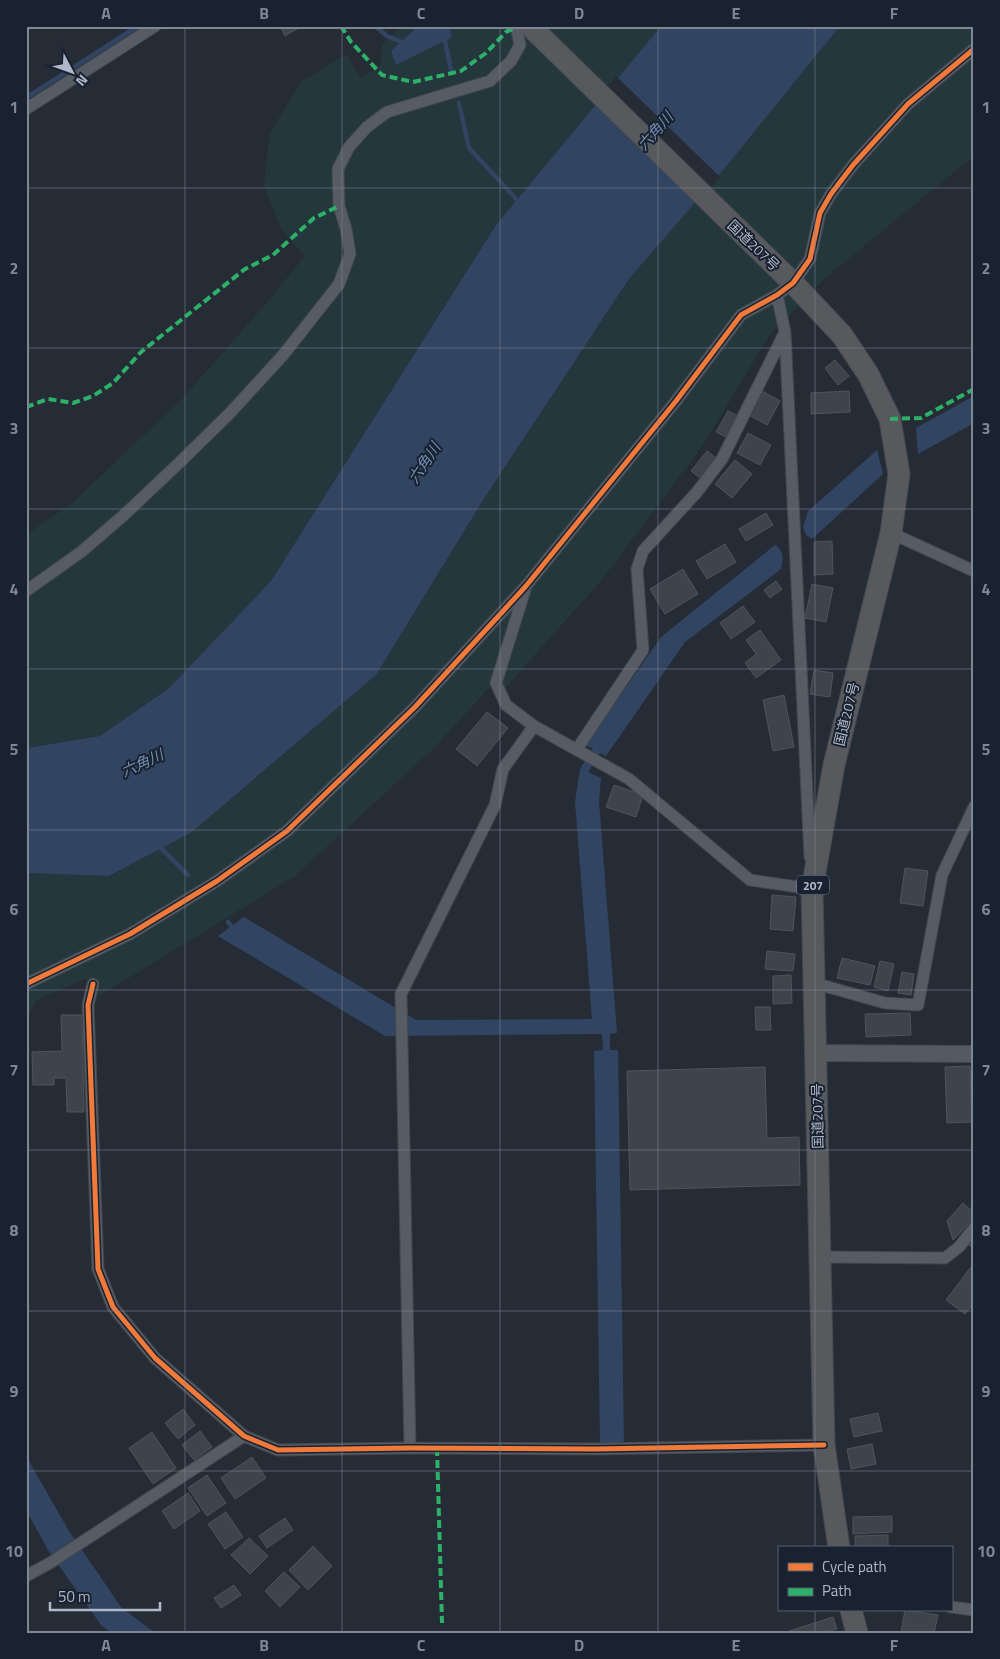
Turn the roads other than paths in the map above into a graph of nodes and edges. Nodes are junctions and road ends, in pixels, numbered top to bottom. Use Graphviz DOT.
graph roads {
  1 [pos="154,26"];
  2 [pos="516,26"];
  3 [pos="530,26"];
  4 [pos="974,49"];
  5 [pos="26,109"];
  6 [pos="783,283"];
  7 [pos="784,332"];
  8 [pos="891,533"];
  9 [pos="974,571"];
  10 [pos="526,586"];
  11 [pos="26,591"];
  12 [pos="534,726"];
  13 [pos="582,752"];
  14 [pos="974,807"];
  15 [pos="812,889"];
  16 [pos="26,984"];
  17 [pos="93,984"];
  18 [pos="814,984"];
  19 [pos="816,1053"];
  20 [pos="974,1054"];
  21 [pos="974,1228"];
  22 [pos="819,1257"];
  23 [pos="244,1436"];
  24 [pos="824,1445"];
  25 [pos="410,1448"];
  26 [pos="839,1546"];
  27 [pos="26,1576"];
  28 [pos="952,1607"];
  29 [pos="974,1610"];
  30 [pos="852,1612"];
  31 [pos="857,1633"];
  1 -- 5 [label="street"];
  2 -- 11 [label="street"];
  3 -- 6 [label="highway, 国道207号 / 207"];
  4 -- 6 [label="street"];
  6 -- 7 [label="street"];
  6 -- 8 [label="highway, 国道207号 / 207"];
  6 -- 10 [label="street"];
  7 -- 13 [label="street"];
  7 -- 15 [label="street"];
  8 -- 9 [label="street"];
  8 -- 15 [label="highway, 国道207号 / 207"];
  10 -- 12 [label="street"];
  10 -- 16 [label="street"];
  12 -- 13 [label="street"];
  12 -- 25 [label="street"];
  13 -- 15 [label="street"];
  14 -- 18 [label="street"];
  15 -- 18 [label="highway, 国道207号 / 207"];
  17 -- 23 [label="street"];
  18 -- 19 [label="highway, 国道207号 / 207"];
  19 -- 20 [label="street"];
  19 -- 22 [label="highway, 国道207号 / 207"];
  21 -- 22 [label="street"];
  22 -- 24 [label="highway, 国道207号 / 207"];
  23 -- 25 [label="street"];
  23 -- 27 [label="street"];
  24 -- 25 [label="street"];
  24 -- 26 [label="highway, 国道207号 / 207"];
  28 -- 29 [label="street"];
  30 -- 31 [label="highway"];
}
